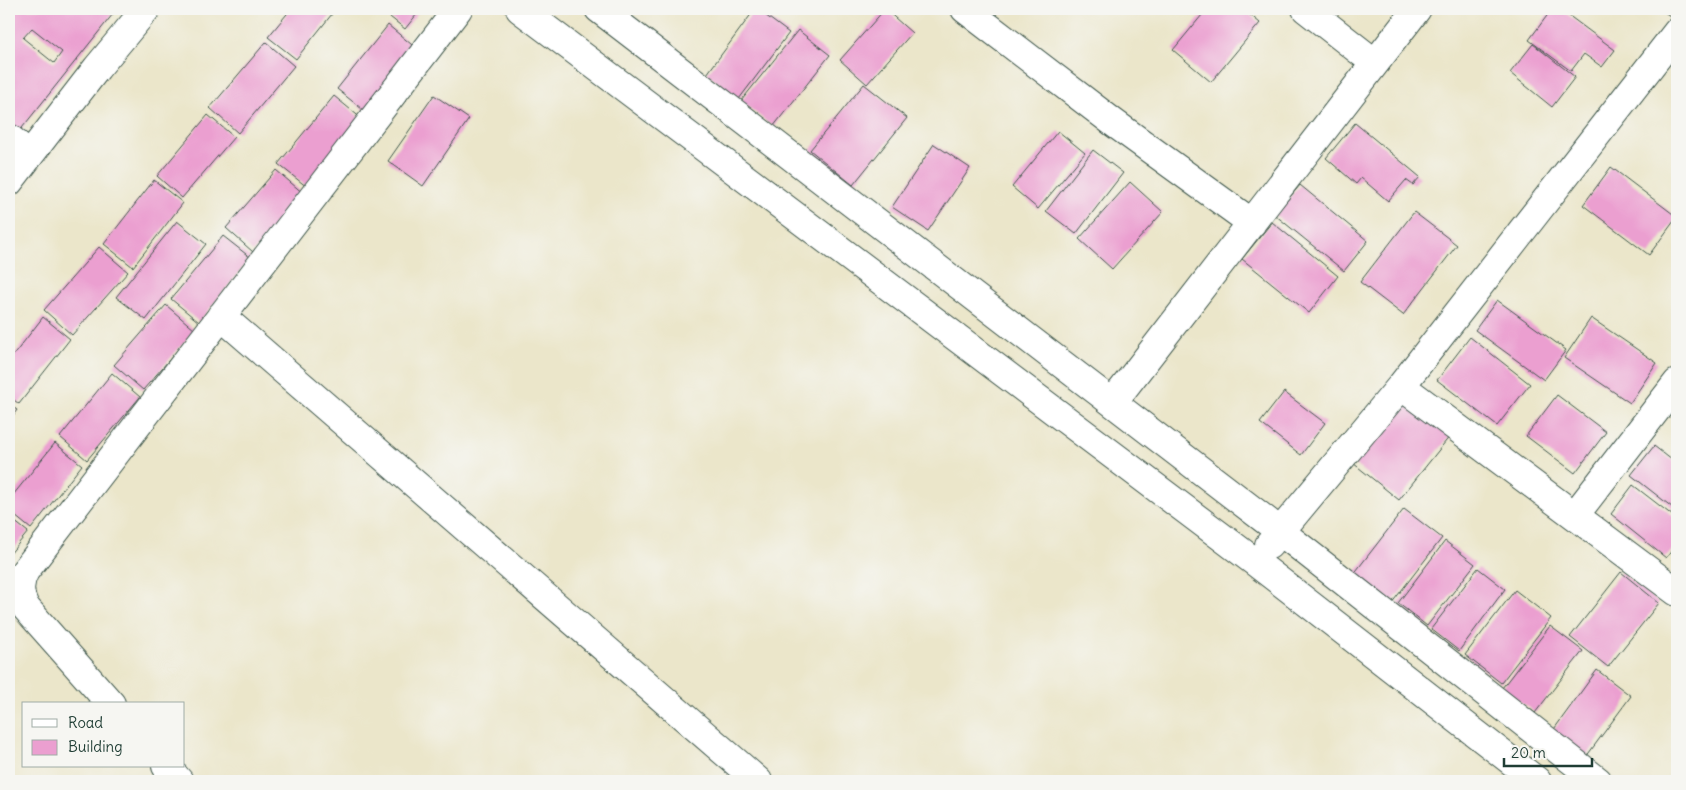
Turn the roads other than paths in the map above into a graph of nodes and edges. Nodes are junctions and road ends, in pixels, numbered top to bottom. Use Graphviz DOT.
graph roads {
  1 [pos="146,9"];
  2 [pos="458,9"];
  3 [pos="520,9"];
  4 [pos="599,9"];
  5 [pos="965,9"];
  6 [pos="1306,9"];
  7 [pos="1417,9"];
  8 [pos="1677,32"];
  9 [pos="1375,63"];
  10 [pos="9,138"];
  11 [pos="30,155"];
  12 [pos="9,182"];
  13 [pos="1252,223"];
  14 [pos="220,316"];
  15 [pos="1677,383"];
  16 [pos="1400,386"];
  17 [pos="1113,402"];
  18 [pos="1575,515"];
  19 [pos="1281,532"];
  20 [pos="1255,562"];
  21 [pos="1677,592"];
  22 [pos="109,702"];
  23 [pos="168,768"];
  24 [pos="179,781"];
  25 [pos="758,781"];
  26 [pos="1537,781"];
  27 [pos="1598,781"];
  1 -- 11 [label="street"];
  2 -- 14 [label="street"];
  3 -- 20 [label="street"];
  4 -- 17 [label="street"];
  5 -- 13 [label="street"];
  6 -- 9 [label="street"];
  7 -- 9 [label="street"];
  8 -- 16 [label="street"];
  9 -- 13 [label="street"];
  10 -- 11 [label="street"];
  11 -- 12 [label="street"];
  13 -- 17 [label="street"];
  14 -- 22 [label="street"];
  14 -- 25 [label="street"];
  15 -- 18 [label="street"];
  16 -- 18 [label="street"];
  16 -- 19 [label="street"];
  17 -- 19 [label="street"];
  18 -- 21 [label="street"];
  19 -- 20 [label="street"];
  19 -- 27 [label="street"];
  20 -- 26 [label="street"];
  23 -- 24 [label="street"];
}
